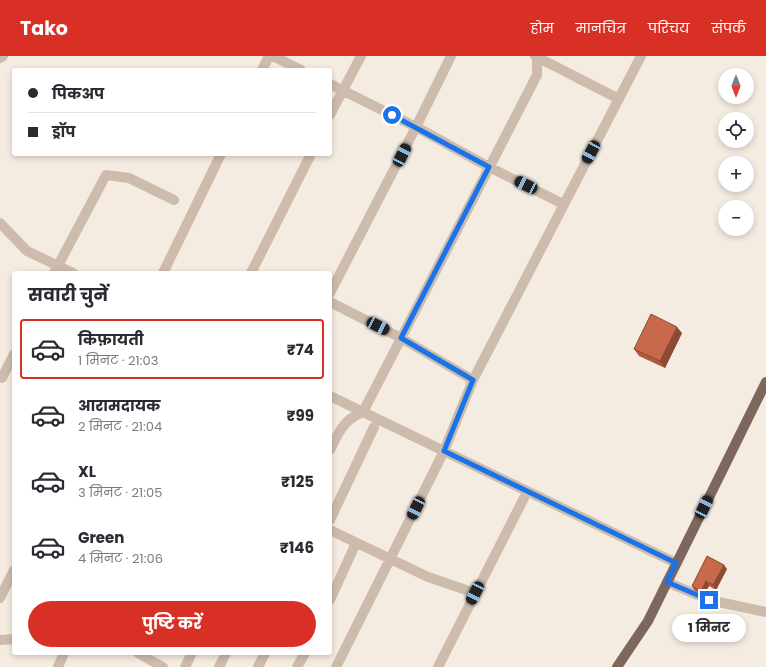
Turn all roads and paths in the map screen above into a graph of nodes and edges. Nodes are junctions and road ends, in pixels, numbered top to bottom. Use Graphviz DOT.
graph roads {
  1 [pos="3,56"];
  2 [pos="269,56"];
  3 [pos="273,56"];
  4 [pos="361,56"];
  5 [pos="450,56"];
  6 [pos="536,56"];
  7 [pos="640,56"];
  8 [pos="0,58"];
  9 [pos="263,68"];
  10 [pos="297,68"];
  11 [pos="332,85"];
  12 [pos="342,91"];
  13 [pos="619,99"];
  14 [pos="332,111"];
  15 [pos="416,127"];
  16 [pos="220,156"];
  17 [pos="310,156"];
  18 [pos="489,167"];
  19 [pos="174,200"];
  20 [pos="563,204"];
  21 [pos="0,223"];
  22 [pos="56,269"];
  23 [pos="164,271"];
  24 [pos="252,271"];
  25 [pos="332,289"];
  26 [pos="332,303"];
  27 [pos="401,338"];
  28 [pos="12,358"];
  29 [pos="0,376"];
  30 [pos="473,380"];
  31 [pos="766,382"];
  32 [pos="332,397"];
  33 [pos="363,412"];
  34 [pos="374,427"];
  35 [pos="332,446"];
  36 [pos="444,451"];
  37 [pos="524,498"];
  38 [pos="332,516"];
  39 [pos="332,531"];
  40 [pos="356,543"];
  41 [pos="390,558"];
  42 [pos="676,563"];
  43 [pos="12,574"];
  44 [pos="667,582"];
  45 [pos="475,593"];
  46 [pos="332,596"];
  47 [pos="0,598"];
  48 [pos="766,612"];
  49 [pos="12,639"];
  50 [pos="0,640"];
  51 [pos="63,655"];
  52 [pos="142,655"];
  53 [pos="191,655"];
  54 [pos="225,655"];
  55 [pos="264,655"];
  56 [pos="304,655"];
  57 [pos="58,667"];
  58 [pos="163,667"];
  59 [pos="185,667"];
  60 [pos="218,667"];
  61 [pos="258,667"];
  62 [pos="297,667"];
  63 [pos="336,667"];
  64 [pos="438,667"];
  65 [pos="617,667"];
  1 -- 8 [label="street"];
  2 -- 9 [label="street"];
  3 -- 10 [label="street"];
  4 -- 12 [label="street"];
  5 -- 15 [label="street"];
  6 -- 13 [label="street"];
  6 -- 18 [label="street"];
  7 -- 13 [label="street"];
  11 -- 12 [label="street"];
  12 -- 14 [label="street"];
  12 -- 15 [label="street"];
  13 -- 20 [label="street"];
  15 -- 18 [label="street"];
  15 -- 25 [label="street"];
  16 -- 23 [label="street"];
  17 -- 24 [label="street"];
  18 -- 20 [label="street"];
  18 -- 27 [label="street"];
  19 -- 22 [label="street"];
  20 -- 30 [label="street"];
  21 -- 22 [label="street"];
  26 -- 27 [label="street"];
  27 -- 30 [label="street"];
  27 -- 33 [label="street"];
  28 -- 29 [label="street"];
  30 -- 36 [label="street"];
  31 -- 42 [label="main road"];
  32 -- 33 [label="street"];
  33 -- 35 [label="street"];
  33 -- 36 [label="street"];
  34 -- 38 [label="street"];
  36 -- 41 [label="street"];
  36 -- 42 [label="street"];
  37 -- 45 [label="street"];
  39 -- 40 [label="street"];
  40 -- 41 [label="street"];
  40 -- 46 [label="street"];
  41 -- 45 [label="street"];
  41 -- 63 [label="street"];
  42 -- 44 [label="main road"];
  43 -- 47 [label="street"];
  44 -- 48 [label="street"];
  44 -- 65 [label="main road"];
  45 -- 64 [label="street"];
  49 -- 50 [label="street"];
  51 -- 57 [label="street"];
  52 -- 58 [label="street"];
  53 -- 59 [label="street"];
  54 -- 60 [label="street"];
  55 -- 61 [label="street"];
  56 -- 62 [label="street"];
}
